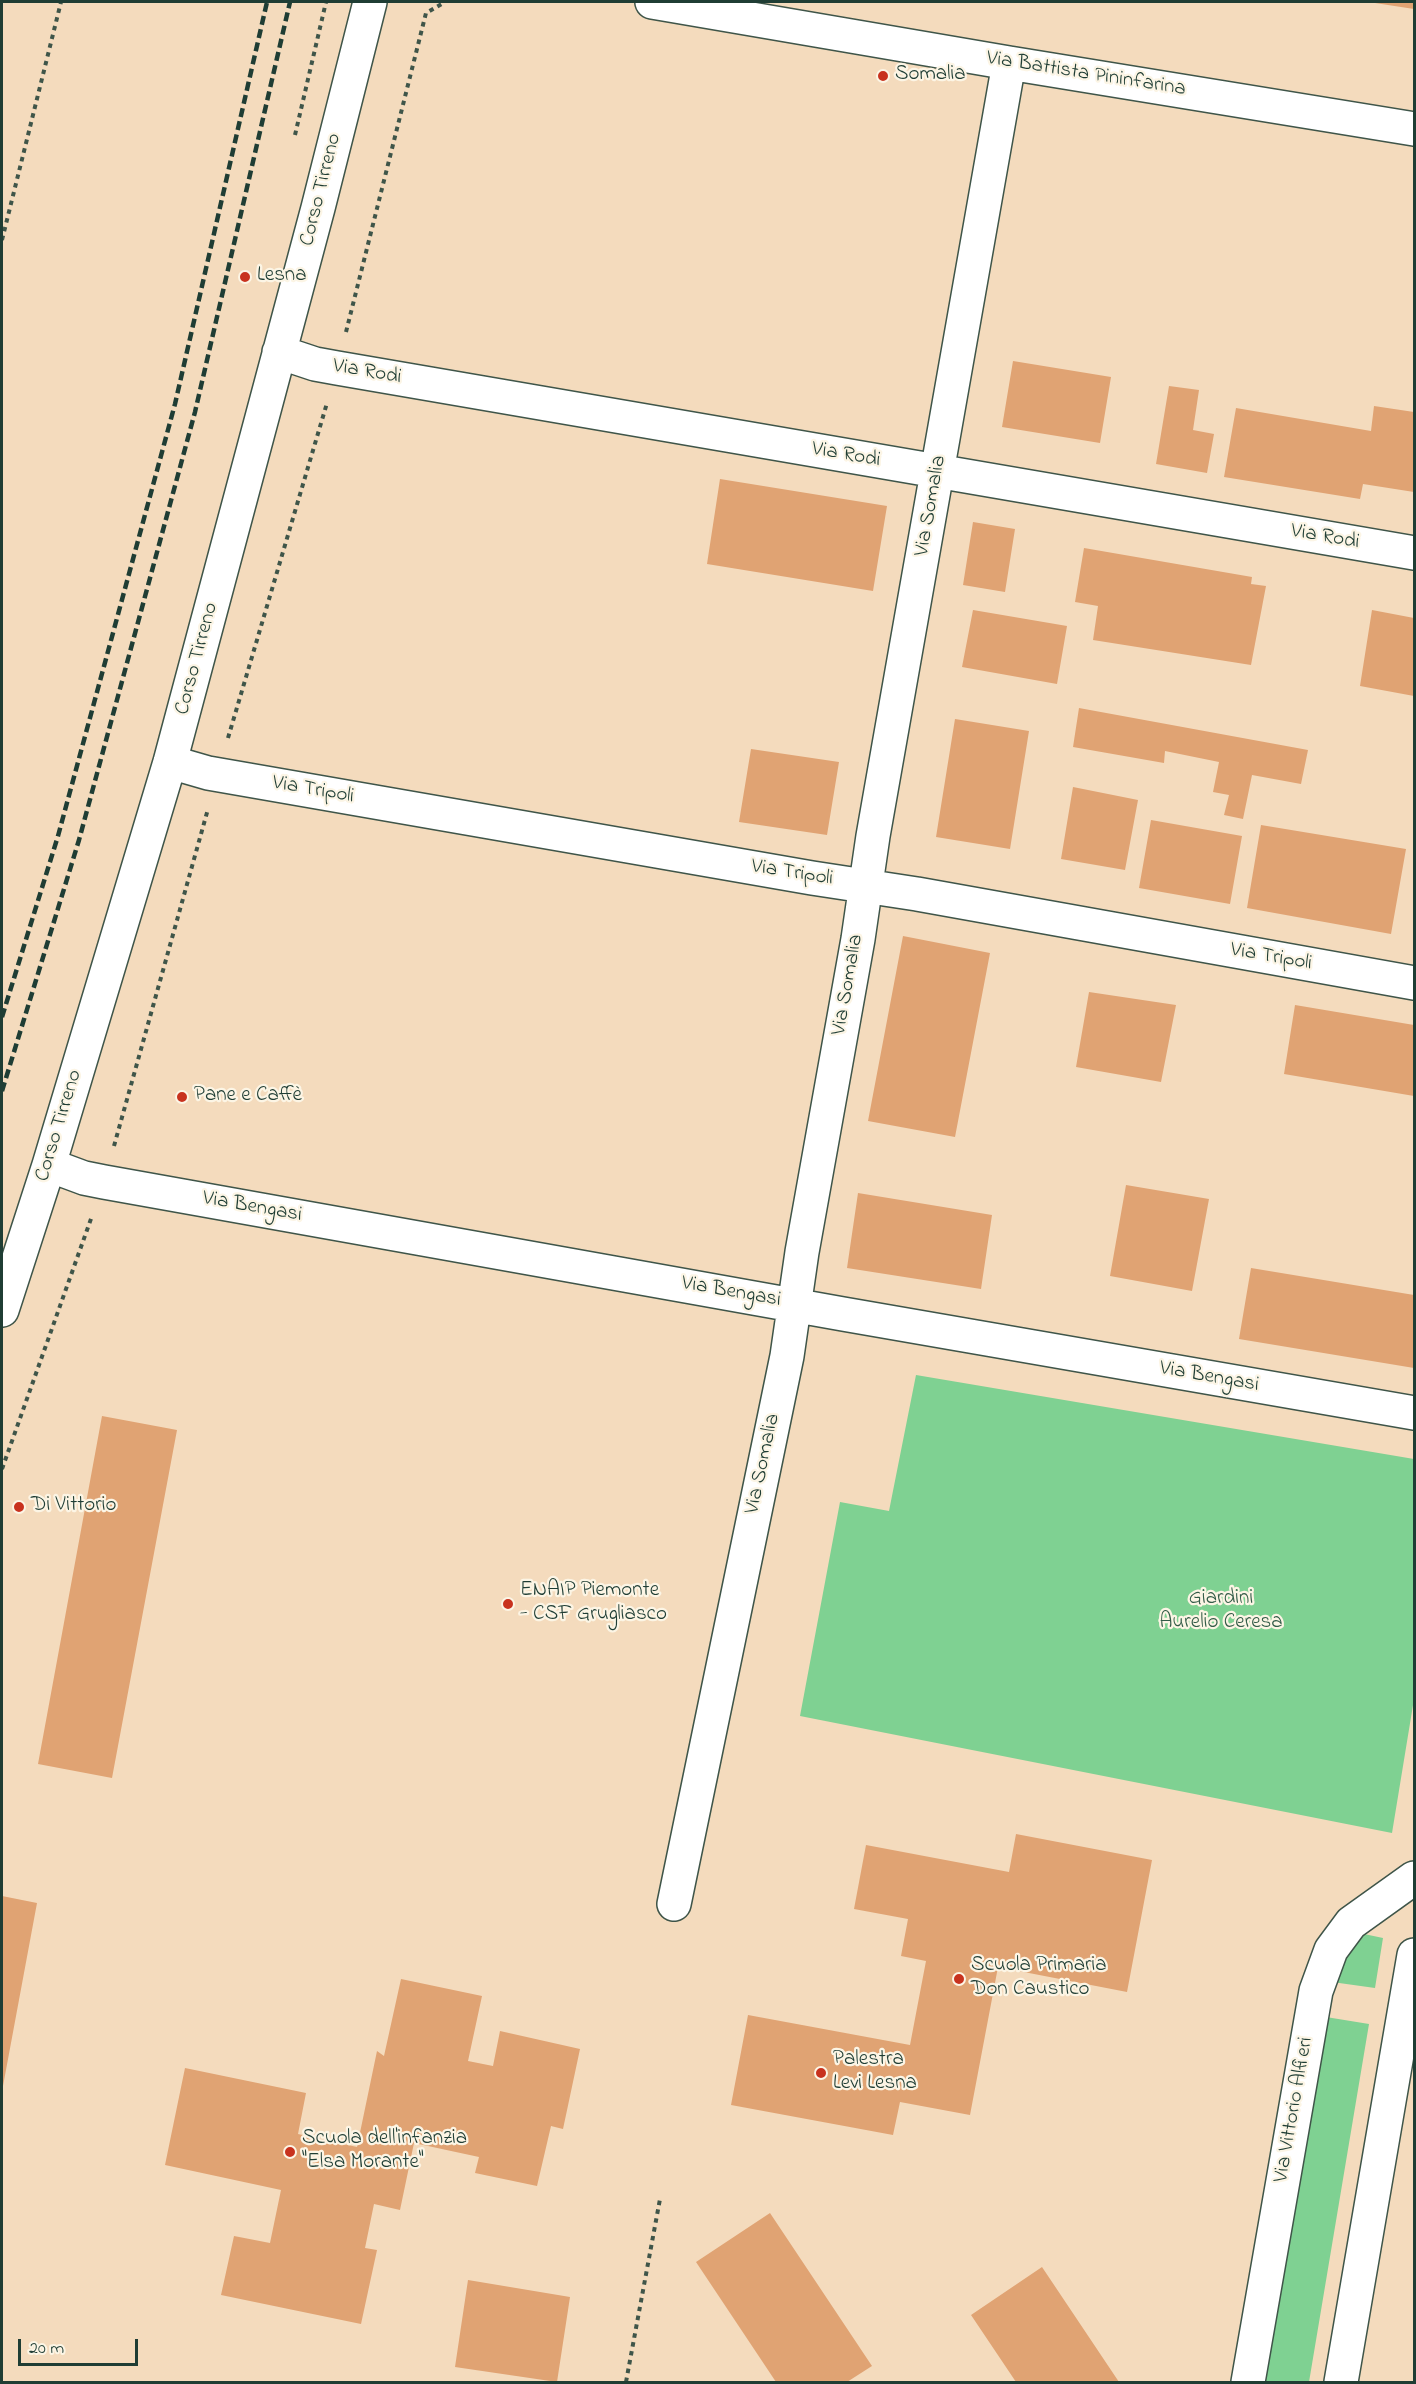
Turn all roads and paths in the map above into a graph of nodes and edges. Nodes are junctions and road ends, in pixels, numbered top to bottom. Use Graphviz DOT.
graph roads {
  1 [pos="61,2"];
  2 [pos="370,2"];
  3 [pos="445,2"];
  4 [pos="652,2"];
  5 [pos="1010,63"];
  6 [pos="1414,129"];
  7 [pos="2,240"];
  8 [pos="279,352"];
  9 [pos="337,368"];
  10 [pos="938,471"];
  11 [pos="1414,553"];
  12 [pos="170,762"];
  13 [pos="218,774"];
  14 [pos="865,886"];
  15 [pos="1414,983"];
  16 [pos="49,1165"];
  17 [pos="104,1182"];
  18 [pos="794,1305"];
  19 [pos="2,1310"];
  20 [pos="1414,1413"];
  21 [pos="2,1469"];
  22 [pos="1414,1878"];
  23 [pos="674,1904"];
  24 [pos="1414,1955"];
  25 [pos="660,2199"];
  26 [pos="627,2382"];
  27 [pos="1248,2382"];
  28 [pos="1341,2382"];
  1 -- 7 [label="path"];
  2 -- 8 [label="street, Corso Tirreno"];
  3 -- 9 [label="path"];
  4 -- 5 [label="street, Via Battista Pininfarina"];
  5 -- 6 [label="street, Via Battista Pininfarina"];
  5 -- 10 [label="street, Via Somalia"];
  8 -- 9 [label="street, Via Rodi"];
  8 -- 12 [label="street, Corso Tirreno"];
  9 -- 10 [label="street, Via Rodi"];
  9 -- 13 [label="path"];
  10 -- 11 [label="street, Via Rodi"];
  10 -- 14 [label="street, Via Somalia"];
  12 -- 13 [label="street, Via Tripoli"];
  12 -- 16 [label="street, Corso Tirreno"];
  13 -- 14 [label="street, Via Tripoli"];
  13 -- 17 [label="path"];
  14 -- 15 [label="street, Via Tripoli"];
  14 -- 18 [label="street, Via Somalia"];
  16 -- 17 [label="street, Via Bengasi"];
  16 -- 19 [label="street, Corso Tirreno"];
  17 -- 18 [label="street, Via Bengasi"];
  17 -- 21 [label="path"];
  18 -- 20 [label="street, Via Bengasi"];
  18 -- 23 [label="street, Via Somalia"];
  22 -- 27 [label="street, Via Vittorio Alfieri"];
  24 -- 28 [label="street"];
  25 -- 26 [label="path"];
}
